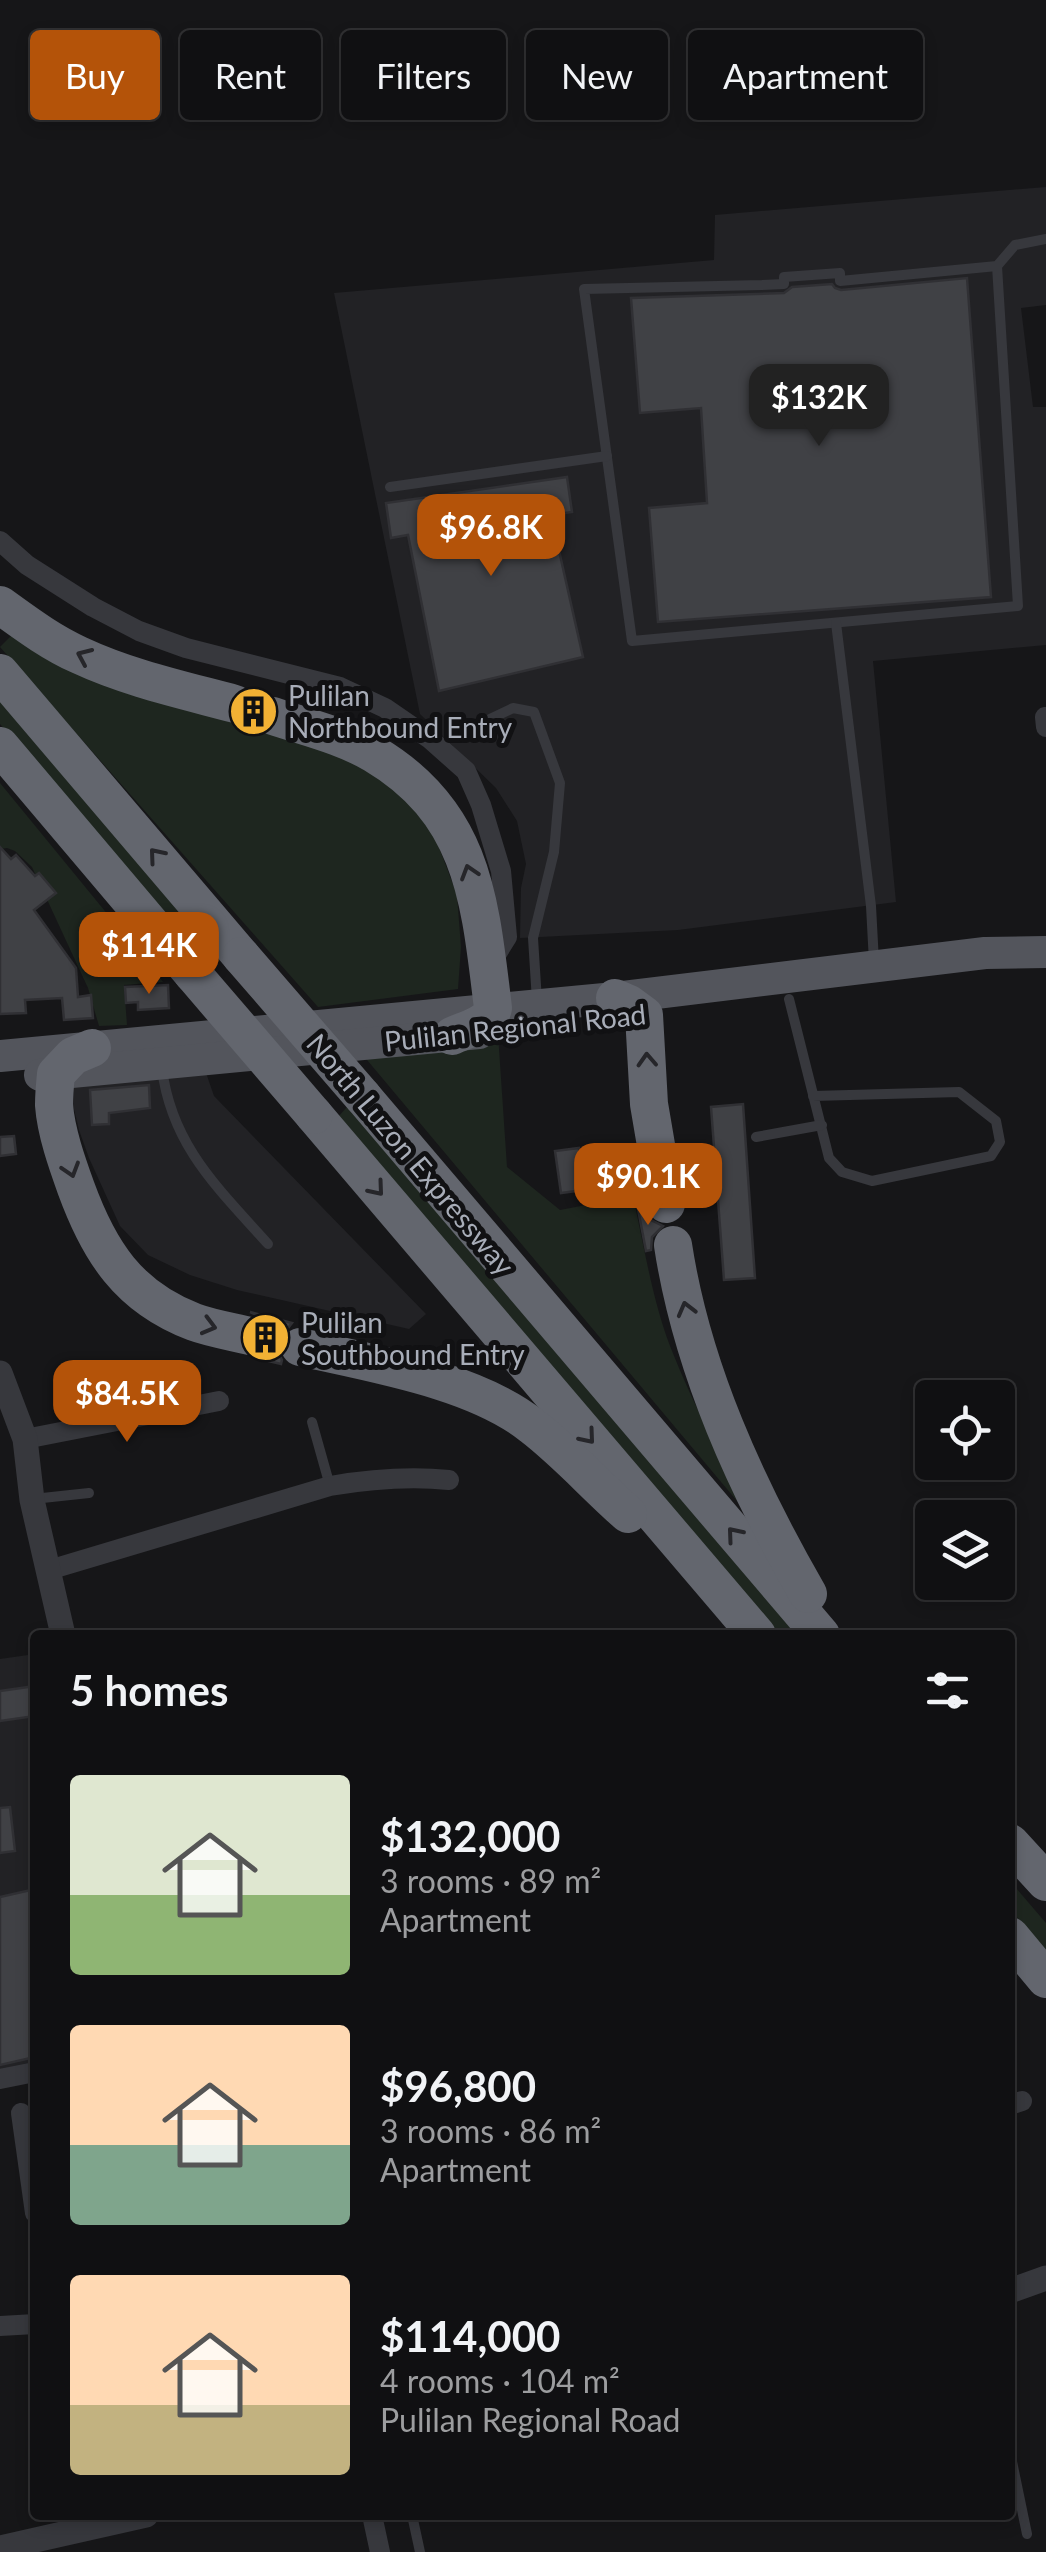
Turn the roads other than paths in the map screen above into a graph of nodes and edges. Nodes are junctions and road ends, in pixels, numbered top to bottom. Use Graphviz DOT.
graph roads {
  1 [pos="1046,240"];
  2 [pos="997,266"];
  3 [pos="607,456"];
  4 [pos="390,487"];
  5 [pos="0,542"];
  6 [pos="0,605"];
  7 [pos="836,623"];
  8 [pos="0,673"];
  9 [pos="235,704"];
  10 [pos="273,716"];
  11 [pos="1045,717"];
  12 [pos="490,719"];
  13 [pos="1046,727"];
  14 [pos="0,746"];
  15 [pos="1035,953"];
  16 [pos="488,968"];
  17 [pos="874,968"];
  18 [pos="789,998"];
  19 [pos="537,1004"];
  20 [pos="629,1007"];
  21 [pos="494,1008"];
  22 [pos="452,1036"];
  23 [pos="92,1048"];
  24 [pos="0,1056"];
  25 [pos="162,1065"];
  26 [pos="56,1074"];
  27 [pos="0,1078"];
  28 [pos="814,1096"];
  29 [pos="822,1125"];
  30 [pos="756,1138"];
  31 [pos="666,1204"];
  32 [pos="268,1244"];
  33 [pos="673,1244"];
  34 [pos="254,1337"];
  35 [pos="300,1347"];
  36 [pos="0,1373"];
  37 [pos="219,1401"];
  38 [pos="312,1422"];
  39 [pos="25,1440"];
  40 [pos="449,1480"];
  41 [pos="330,1486"];
  42 [pos="89,1493"];
  43 [pos="32,1500"];
  44 [pos="49,1570"];
  45 [pos="749,1626"];
  46 [pos="63,1630"];
  47 [pos="817,1630"];
  48 [pos="829,1630"];
  49 [pos="1015,1848"];
  50 [pos="1046,1882"];
  51 [pos="1015,1942"];
  52 [pos="1046,1979"];
  53 [pos="30,2073"];
  54 [pos="0,2079"];
  55 [pos="21,2113"];
  56 [pos="30,2177"];
  57 [pos="1046,2278"];
  58 [pos="1015,2289"];
  59 [pos="30,2324"];
  60 [pos="0,2326"];
  61 [pos="1015,2476"];
  62 [pos="124,2520"];
  63 [pos="373,2520"];
  64 [pos="413,2520"];
  65 [pos="1027,2534"];
  66 [pos="0,2548"];
  67 [pos="380,2552"];
  68 [pos="420,2552"];
  1 -- 2 [label="lane"];
  2 -- 3 [label="lane"];
  2 -- 7 [label="lane"];
  3 -- 4 [label="lane"];
  3 -- 7 [label="lane"];
  5 -- 16 [label="street"];
  9 -- 6 [label="highway, one-way"];
  7 -- 17 [label="lane"];
  47 -- 8 [label="highway, North Luzon Expressway, one-way, bridge"];
  16 -- 10 [label="highway, one-way"];
  11 -- 13 [label="street"];
  12 -- 19 [label="lane"];
  14 -- 45 [label="highway, North Luzon Expressway, one-way, bridge"];
  15 -- 17 [label="main road, Pulilan Regional Road"];
  15 -- 18 [label="main road, Pulilan Regional Road"];
  16 -- 21 [label="highway"];
  17 -- 20 [label="main road, Pulilan Regional Road"];
  18 -- 20 [label="main road, Pulilan Regional Road"];
  18 -- 28 [label="lane"];
  19 -- 20 [label="main road, Pulilan Regional Road"];
  19 -- 21 [label="main road, Pulilan Regional Road"];
  20 -- 22 [label="main road, Pulilan Regional Road"];
  31 -- 20 [label="highway, one-way"];
  21 -- 22 [label="highway"];
  21 -- 23 [label="main road, Pulilan Regional Road"];
  22 -- 25 [label="main road, Pulilan Regional Road"];
  23 -- 24 [label="main road, Pulilan Regional Road"];
  23 -- 26 [label="highway"];
  25 -- 26 [label="main road, Pulilan Regional Road"];
  25 -- 32 [label="lane"];
  26 -- 27 [label="main road, Pulilan Regional Road"];
  26 -- 34 [label="highway, one-way"];
  28 -- 29 [label="lane"];
  28 -- 29 [label="lane"];
  29 -- 30 [label="lane"];
  48 -- 33 [label="highway, one-way"];
  35 -- 45 [label="highway"];
  36 -- 39 [label="street"];
  37 -- 39 [label="street"];
  38 -- 41 [label="lane"];
  39 -- 43 [label="street"];
  40 -- 41 [label="street"];
  41 -- 44 [label="street"];
  42 -- 43 [label="lane"];
  43 -- 44 [label="street"];
  44 -- 46 [label="street"];
  49 -- 50 [label="highway"];
  51 -- 52 [label="highway"];
  53 -- 54 [label="street"];
  55 -- 56 [label="street"];
  57 -- 58 [label="street"];
  59 -- 60 [label="street"];
  61 -- 65 [label="lane"];
  62 -- 66 [label="street"];
  63 -- 67 [label="street"];
  64 -- 68 [label="lane"];
}
